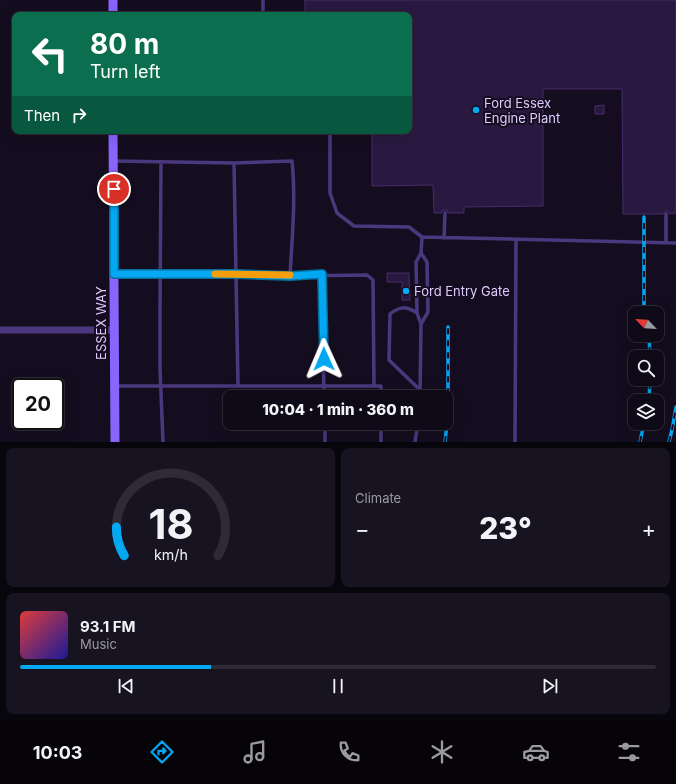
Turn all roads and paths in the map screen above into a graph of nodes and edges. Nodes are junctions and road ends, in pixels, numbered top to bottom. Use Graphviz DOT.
graph roads {
  1 [pos="112,0"];
  2 [pos="263,0"];
  3 [pos="113,12"];
  4 [pos="263,12"];
  5 [pos="113,134"];
  6 [pos="330,134"];
  7 [pos="114,161"];
  8 [pos="161,162"];
  9 [pos="234,163"];
  10 [pos="445,213"];
  11 [pos="666,214"];
  12 [pos="422,237"];
  13 [pos="444,238"];
  14 [pos="516,239"];
  15 [pos="666,242"];
  16 [pos="676,243"];
  17 [pos="421,253"];
  18 [pos="114,274"];
  19 [pos="160,274"];
  20 [pos="236,274"];
  21 [pos="322,274"];
  22 [pos="290,276"];
  23 [pos="417,313"];
  24 [pos="421,324"];
  25 [pos="0,330"];
  26 [pos="114,330"];
  27 [pos="115,386"];
  28 [pos="238,386"];
  29 [pos="324,386"];
  30 [pos="374,386"];
  31 [pos="161,387"];
  32 [pos="324,390"];
  33 [pos="380,390"];
  34 [pos="420,390"];
  35 [pos="325,430"];
  36 [pos="380,430"];
  37 [pos="417,430"];
  38 [pos="115,442"];
  39 [pos="163,442"];
  40 [pos="325,442"];
  41 [pos="381,442"];
  42 [pos="415,442"];
  43 [pos="515,442"];
  1 -- 3 [label="street"];
  2 -- 4 [label="lane"];
  5 -- 7 [label="street, ESSEX WAY"];
  6 -- 12 [label="lane"];
  7 -- 8 [label="lane"];
  7 -- 18 [label="street, ESSEX WAY"];
  8 -- 9 [label="lane"];
  8 -- 19 [label="lane"];
  9 -- 20 [label="lane"];
  9 -- 22 [label="lane"];
  10 -- 13 [label="lane"];
  11 -- 15 [label="lane"];
  12 -- 13 [label="lane"];
  12 -- 17 [label="lane"];
  13 -- 14 [label="lane"];
  14 -- 15 [label="lane"];
  14 -- 43 [label="lane"];
  15 -- 16 [label="lane"];
  17 -- 23 [label="lane"];
  17 -- 24 [label="lane"];
  18 -- 19 [label="lane"];
  18 -- 26 [label="street, ESSEX WAY"];
  19 -- 20 [label="lane"];
  19 -- 31 [label="lane"];
  20 -- 22 [label="lane"];
  20 -- 28 [label="lane"];
  21 -- 22 [label="lane"];
  21 -- 29 [label="lane"];
  21 -- 30 [label="lane"];
  23 -- 24 [label="lane"];
  23 -- 34 [label="lane"];
  24 -- 34 [label="lane"];
  25 -- 26 [label="street"];
  26 -- 27 [label="street, ESSEX WAY"];
  27 -- 31 [label="lane"];
  27 -- 38 [label="street, ESSEX WAY"];
  28 -- 29 [label="lane"];
  28 -- 31 [label="lane"];
  29 -- 30 [label="lane"];
  29 -- 32 [label="lane"];
  30 -- 33 [label="lane"];
  31 -- 39 [label="lane"];
  35 -- 40 [label="lane"];
  36 -- 41 [label="lane"];
  37 -- 42 [label="lane"];
}
